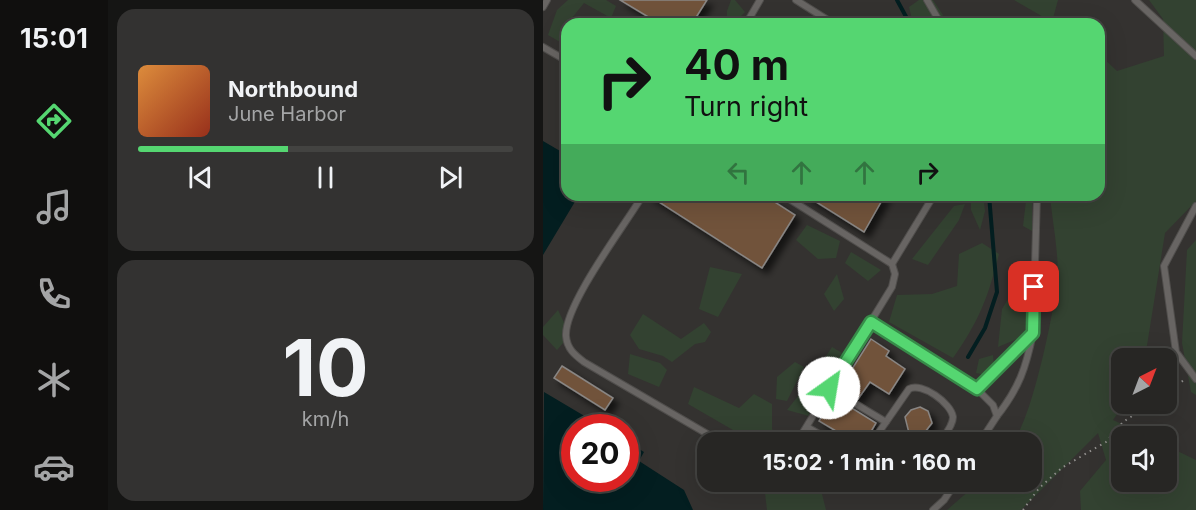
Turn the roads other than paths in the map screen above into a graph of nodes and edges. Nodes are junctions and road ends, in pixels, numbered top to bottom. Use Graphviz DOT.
graph roads {
  1 [pos="547,0"];
  2 [pos="760,0"];
  3 [pos="796,0"];
  4 [pos="927,0"];
  5 [pos="1135,0"];
  6 [pos="543,7"];
  7 [pos="750,18"];
  8 [pos="824,18"];
  9 [pos="938,18"];
  10 [pos="543,46"];
  11 [pos="1196,56"];
  12 [pos="561,57"];
  13 [pos="639,201"];
  14 [pos="792,201"];
  15 [pos="930,201"];
  16 [pos="1037,201"];
  17 [pos="1196,206"];
  18 [pos="892,264"];
  19 [pos="871,322"];
  20 [pos="1033,333"];
  21 [pos="1194,377"];
  22 [pos="829,388"];
  23 [pos="977,389"];
  24 [pos="997,416"];
  25 [pos="886,422"];
  26 [pos="807,427"];
  27 [pos="704,432"];
  28 [pos="804,432"];
  29 [pos="816,432"];
  30 [pos="879,432"];
  31 [pos="946,432"];
  32 [pos="987,432"];
  33 [pos="949,492"];
  34 [pos="933,510"];
  1 -- 6 [label="lane"];
  2 -- 7 [label="lane"];
  3 -- 8 [label="lane"];
  4 -- 9 [label="lane"];
  5 -- 11 [label="lane"];
  10 -- 12 [label="lane"];
  13 -- 27 [label="lane"];
  14 -- 18 [label="lane"];
  15 -- 18 [label="lane"];
  16 -- 20 [label="lane"];
  17 -- 21 [label="lane"];
  18 -- 19 [label="lane"];
  19 -- 22 [label="lane"];
  19 -- 23 [label="lane"];
  20 -- 23 [label="lane"];
  20 -- 24 [label="lane"];
  22 -- 25 [label="lane"];
  22 -- 26 [label="lane"];
  23 -- 24 [label="lane"];
  24 -- 32 [label="lane"];
  25 -- 30 [label="lane"];
  25 -- 31 [label="lane"];
  26 -- 28 [label="lane"];
  26 -- 29 [label="lane"];
  33 -- 34 [label="lane"];
}
